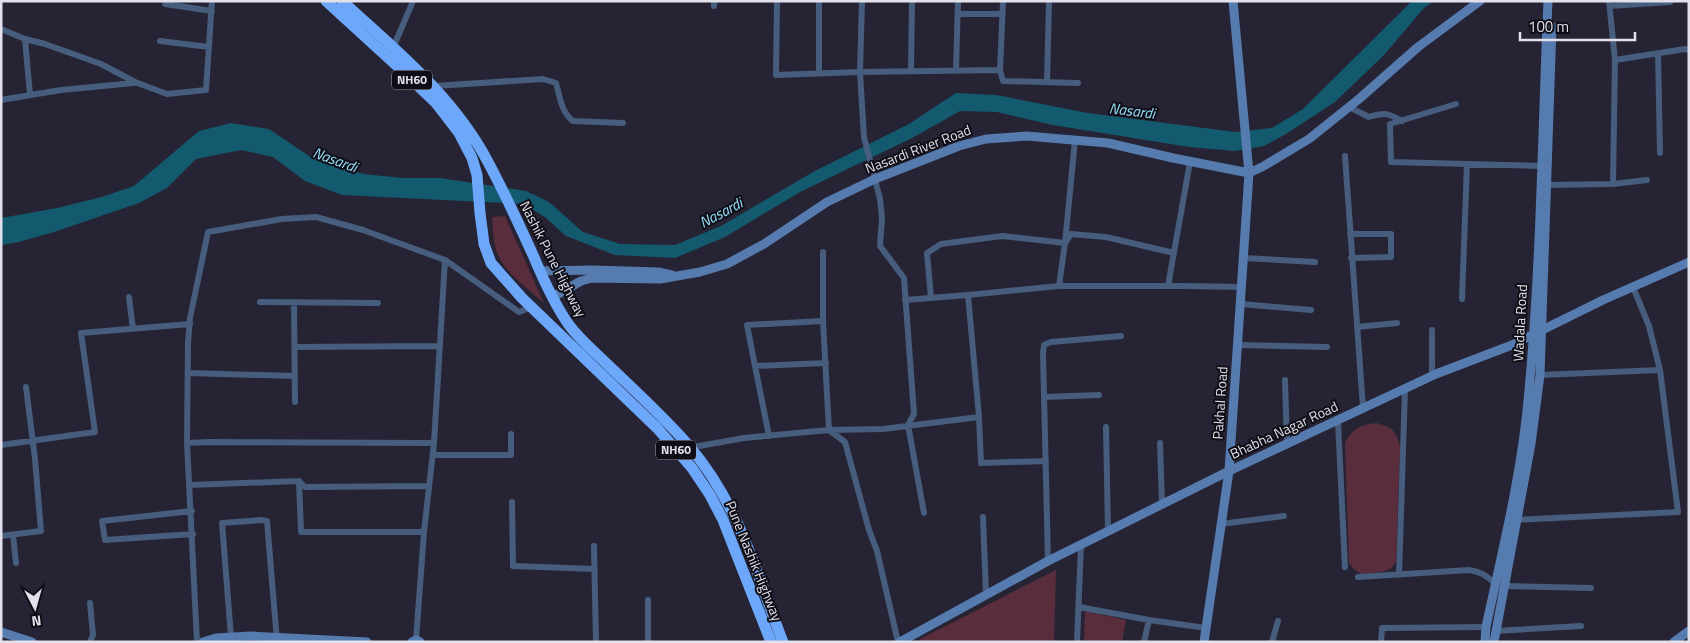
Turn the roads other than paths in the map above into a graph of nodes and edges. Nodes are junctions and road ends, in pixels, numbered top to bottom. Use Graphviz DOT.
graph roads {
  1 [pos="212,1"];
  2 [pos="326,1"];
  3 [pos="342,1"];
  4 [pos="413,1"];
  5 [pos="777,1"];
  6 [pos="819,1"];
  7 [pos="862,1"];
  8 [pos="912,1"];
  9 [pos="958,1"];
  10 [pos="1003,1"];
  11 [pos="1049,1"];
  12 [pos="1233,1"];
  13 [pos="1480,1"];
  14 [pos="1548,1"];
  15 [pos="1553,1"];
  16 [pos="1670,2"];
  17 [pos="165,4"];
  18 [pos="1609,4"];
  19 [pos="212,11"];
  20 [pos="958,14"];
  21 [pos="1002,14"];
  22 [pos="1,29"];
  23 [pos="25,39"];
  24 [pos="160,41"];
  25 [pos="209,47"];
  26 [pos="1689,50"];
  27 [pos="390,52"];
  28 [pos="1658,53"];
  29 [pos="1616,60"];
  30 [pos="956,70"];
  31 [pos="1000,70"];
  32 [pos="911,71"];
  33 [pos="860,72"];
  34 [pos="819,74"];
  35 [pos="135,82"];
  36 [pos="1048,82"];
  37 [pos="1078,83"];
  38 [pos="432,86"];
  39 [pos="30,95"];
  40 [pos="1,100"];
  41 [pos="1456,104"];
  42 [pos="1349,107"];
  43 [pos="1402,120"];
  44 [pos="623,123"];
  45 [pos="1075,140"];
  46 [pos="1660,153"];
  47 [pos="1345,156"];
  48 [pos="1190,162"];
  49 [pos="1467,164"];
  50 [pos="1541,166"];
  51 [pos="1249,169"];
  52 [pos="874,174"];
  53 [pos="1647,180"];
  54 [pos="1613,184"];
  55 [pos="1543,185"];
  56 [pos="1350,234"];
  57 [pos="1065,242"];
  58 [pos="823,252"];
  59 [pos="1174,253"];
  60 [pos="1244,258"];
  61 [pos="1351,258"];
  62 [pos="445,260"];
  63 [pos="1315,262"];
  64 [pos="1689,262"];
  65 [pos="540,271"];
  66 [pos="677,276"];
  67 [pos="1060,286"];
  68 [pos="1168,286"];
  69 [pos="1633,286"];
  70 [pos="1242,287"];
  71 [pos="968,295"];
  72 [pos="128,297"];
  73 [pos="553,297"];
  74 [pos="522,298"];
  75 [pos="931,298"];
  76 [pos="1462,299"];
  77 [pos="906,300"];
  78 [pos="260,302"];
  79 [pos="294,303"];
  80 [pos="378,303"];
  81 [pos="1241,304"];
  82 [pos="532,307"];
  83 [pos="1311,310"];
  84 [pos="823,321"];
  85 [pos="190,324"];
  86 [pos="1397,324"];
  87 [pos="1357,327"];
  88 [pos="133,329"];
  89 [pos="1432,330"];
  90 [pos="1538,332"];
  91 [pos="1121,336"];
  92 [pos="1238,345"];
  93 [pos="440,346"];
  94 [pos="295,347"];
  95 [pos="1327,347"];
  96 [pos="826,363"];
  97 [pos="755,366"];
  98 [pos="1660,370"];
  99 [pos="188,373"];
  100 [pos="295,376"];
  101 [pos="1432,376"];
  102 [pos="1540,376"];
  103 [pos="1285,380"];
  104 [pos="26,387"];
  105 [pos="1405,389"];
  106 [pos="1099,395"];
  107 [pos="1044,398"];
  108 [pos="296,402"];
  109 [pos="1363,408"];
  110 [pos="979,417"];
  111 [pos="1338,421"];
  112 [pos="908,426"];
  113 [pos="1106,427"];
  114 [pos="829,430"];
  115 [pos="511,434"];
  116 [pos="769,436"];
  117 [pos="33,441"];
  118 [pos="188,443"];
  119 [pos="434,443"];
  120 [pos="1160,444"];
  121 [pos="1287,444"];
  122 [pos="1,445"];
  123 [pos="690,447"];
  124 [pos="678,452"];
  125 [pos="433,455"];
  126 [pos="1046,461"];
  127 [pos="1229,471"];
  128 [pos="299,481"];
  129 [pos="190,485"];
  130 [pos="429,486"];
  131 [pos="512,502"];
  132 [pos="1162,504"];
  133 [pos="192,511"];
  134 [pos="924,513"];
  135 [pos="1284,516"];
  136 [pos="983,517"];
  137 [pos="1513,520"];
  138 [pos="1221,524"];
  139 [pos="1108,531"];
  140 [pos="424,532"];
  141 [pos="193,534"];
  142 [pos="13,535"];
  143 [pos="1,536"];
  144 [pos="1081,545"];
  145 [pos="594,546"];
  146 [pos="1048,561"];
  147 [pos="16,563"];
  148 [pos="1345,567"];
  149 [pos="595,568"];
  150 [pos="1399,575"];
  151 [pos="1358,577"];
  152 [pos="1500,585"];
  153 [pos="1590,588"];
  154 [pos="986,595"];
  155 [pos="648,600"];
  156 [pos="90,603"];
  157 [pos="1079,607"];
  158 [pos="1149,620"];
  159 [pos="1278,621"];
  160 [pos="1581,626"];
  161 [pos="1486,627"];
  162 [pos="1206,628"];
  163 [pos="1496,631"];
  164 [pos="1,632"];
  165 [pos="1689,632"];
  166 [pos="231,637"];
  167 [pos="277,639"];
  168 [pos="416,641"];
  169 [pos="32,642"];
  170 [pos="90,642"];
  171 [pos="197,642"];
  172 [pos="203,642"];
  173 [pos="367,642"];
  174 [pos="596,642"];
  175 [pos="648,642"];
  176 [pos="771,642"];
  177 [pos="783,642"];
  178 [pos="899,642"];
  179 [pos="1077,642"];
  180 [pos="1144,642"];
  181 [pos="1204,642"];
  182 [pos="1272,642"];
  183 [pos="1382,642"];
  184 [pos="1484,642"];
  185 [pos="1494,642"];
  186 [pos="1674,642"];
  1 -- 19 [label="street"];
  2 -- 27 [label="highway, Nashik Pune Highway / NH60"];
  3 -- 27 [label="highway, Nashik Pune Highway / NH60"];
  4 -- 27 [label="street"];
  5 -- 34 [label="street"];
  6 -- 34 [label="street"];
  7 -- 33 [label="street"];
  8 -- 32 [label="street"];
  9 -- 20 [label="street"];
  10 -- 21 [label="street"];
  11 -- 36 [label="street"];
  12 -- 51 [label="street, Pakhal Road"];
  13 -- 42 [label="street"];
  14 -- 50 [label="street, Wadala Road"];
  15 -- 55 [label="street, Wadala Road"];
  16 -- 18 [label="street"];
  17 -- 19 [label="street"];
  18 -- 29 [label="street"];
  19 -- 25 [label="street"];
  20 -- 21 [label="street"];
  20 -- 30 [label="street"];
  21 -- 31 [label="street"];
  22 -- 23 [label="street"];
  23 -- 35 [label="street"];
  23 -- 39 [label="street"];
  24 -- 25 [label="street"];
  25 -- 35 [label="street"];
  26 -- 28 [label="street"];
  27 -- 38 [label="highway, Nashik Pune Highway / NH60"];
  27 -- 74 [label="highway, Nashik Pune Highway / NH60"];
  28 -- 29 [label="street"];
  28 -- 46 [label="street"];
  29 -- 54 [label="street"];
  30 -- 31 [label="street"];
  30 -- 32 [label="street"];
  31 -- 36 [label="street"];
  32 -- 33 [label="street"];
  33 -- 34 [label="street"];
  33 -- 52 [label="street"];
  35 -- 39 [label="street"];
  36 -- 37 [label="street"];
  38 -- 44 [label="street"];
  38 -- 65 [label="highway, Nashik Pune Highway / NH60"];
  39 -- 40 [label="street"];
  41 -- 43 [label="street"];
  42 -- 43 [label="street"];
  42 -- 51 [label="street"];
  43 -- 49 [label="street"];
  45 -- 48 [label="street, Nasardi River Road"];
  45 -- 52 [label="street, Nasardi River Road"];
  45 -- 57 [label="street"];
  47 -- 56 [label="street"];
  48 -- 51 [label="street, Nasardi River Road"];
  48 -- 59 [label="street"];
  49 -- 50 [label="street"];
  49 -- 76 [label="street"];
  50 -- 55 [label="street, Wadala Road"];
  51 -- 60 [label="street, Pakhal Road"];
  52 -- 66 [label="street, Nasardi River Road"];
  52 -- 77 [label="street"];
  53 -- 54 [label="street"];
  54 -- 55 [label="street"];
  55 -- 90 [label="street, Wadala Road"];
  56 -- 61 [label="street"];
  56 -- 61 [label="street"];
  57 -- 59 [label="street"];
  57 -- 67 [label="street"];
  57 -- 75 [label="street"];
  58 -- 84 [label="street"];
  59 -- 68 [label="street"];
  60 -- 63 [label="street"];
  60 -- 70 [label="street, Pakhal Road"];
  61 -- 87 [label="street"];
  62 -- 82 [label="street"];
  62 -- 85 [label="street"];
  62 -- 93 [label="street"];
  64 -- 69 [label="street, Bhabha Nagar Road"];
  65 -- 66 [label="street"];
  65 -- 73 [label="highway, Nashik Pune Highway / NH60"];
  66 -- 73 [label="street, Nasardi River Road"];
  67 -- 68 [label="street"];
  67 -- 71 [label="street"];
  68 -- 70 [label="street"];
  69 -- 90 [label="street, Bhabha Nagar Road"];
  69 -- 98 [label="street"];
  70 -- 81 [label="street, Pakhal Road"];
  71 -- 75 [label="street"];
  71 -- 110 [label="street"];
  72 -- 88 [label="street"];
  73 -- 123 [label="highway, Nashik Pune Highway / NH60"];
  74 -- 82 [label="highway, Pune Nashik Highway / NH60"];
  75 -- 77 [label="street"];
  77 -- 112 [label="street"];
  78 -- 79 [label="street"];
  79 -- 80 [label="street"];
  79 -- 94 [label="street"];
  81 -- 83 [label="street"];
  81 -- 92 [label="street, Pakhal Road"];
  82 -- 124 [label="highway, Pune Nashik Highway / NH60"];
  84 -- 96 [label="street"];
  84 -- 97 [label="street"];
  85 -- 88 [label="street"];
  85 -- 99 [label="street"];
  86 -- 87 [label="street"];
  87 -- 109 [label="street"];
  88 -- 117 [label="street"];
  89 -- 101 [label="street"];
  90 -- 101 [label="street, Bhabha Nagar Road"];
  90 -- 102 [label="street, Wadala Road"];
  90 -- 137 [label="street, Wadala Road"];
  91 -- 107 [label="street"];
  92 -- 95 [label="street"];
  92 -- 127 [label="street, Pakhal Road"];
  93 -- 94 [label="street"];
  93 -- 119 [label="street"];
  94 -- 100 [label="street"];
  96 -- 97 [label="street"];
  96 -- 114 [label="street"];
  97 -- 116 [label="street"];
  98 -- 102 [label="street"];
  98 -- 137 [label="street"];
  99 -- 100 [label="street"];
  99 -- 118 [label="street"];
  100 -- 108 [label="street"];
  101 -- 105 [label="street, Bhabha Nagar Road"];
  102 -- 137 [label="street, Wadala Road"];
  103 -- 121 [label="street"];
  104 -- 117 [label="street"];
  105 -- 109 [label="street, Bhabha Nagar Road"];
  105 -- 150 [label="street"];
  106 -- 107 [label="street"];
  107 -- 126 [label="street"];
  109 -- 111 [label="street, Bhabha Nagar Road"];
  110 -- 112 [label="street"];
  110 -- 126 [label="street"];
  111 -- 121 [label="street, Bhabha Nagar Road"];
  111 -- 148 [label="street"];
  112 -- 114 [label="street"];
  112 -- 134 [label="street"];
  113 -- 139 [label="street"];
  114 -- 116 [label="street"];
  114 -- 178 [label="street"];
  115 -- 125 [label="street"];
  116 -- 123 [label="street"];
  117 -- 122 [label="street"];
  117 -- 142 [label="street"];
  118 -- 119 [label="street"];
  118 -- 129 [label="street"];
  119 -- 125 [label="street"];
  120 -- 132 [label="street"];
  121 -- 127 [label="street, Bhabha Nagar Road"];
  123 -- 124 [label="street"];
  123 -- 177 [label="highway, Nashik Pune Highway / NH60"];
  124 -- 176 [label="highway, Pune Nashik Highway / NH60"];
  125 -- 130 [label="street"];
  126 -- 146 [label="street"];
  127 -- 132 [label="street, Bhabha Nagar Road"];
  127 -- 138 [label="street, Pakhal Road"];
  128 -- 129 [label="street"];
  128 -- 130 [label="street"];
  128 -- 140 [label="street"];
  129 -- 133 [label="street"];
  130 -- 140 [label="street"];
  131 -- 149 [label="street"];
  132 -- 139 [label="street, Bhabha Nagar Road"];
  133 -- 141 [label="street"];
  133 -- 141 [label="street"];
  135 -- 138 [label="street"];
  136 -- 154 [label="street"];
  137 -- 152 [label="street, Wadala Road"];
  138 -- 162 [label="street, Pakhal Road"];
  139 -- 144 [label="street, Bhabha Nagar Road"];
  140 -- 168 [label="street"];
  141 -- 171 [label="street"];
  142 -- 143 [label="street"];
  142 -- 147 [label="street"];
  144 -- 146 [label="street, Bhabha Nagar Road"];
  144 -- 157 [label="street"];
  145 -- 149 [label="street"];
  146 -- 154 [label="street, Bhabha Nagar Road"];
  149 -- 174 [label="street"];
  150 -- 151 [label="street"];
  150 -- 152 [label="street"];
  152 -- 153 [label="street"];
  152 -- 161 [label="street, Wadala Road"];
  152 -- 163 [label="street, Wadala Road"];
  154 -- 178 [label="street, Bhabha Nagar Road"];
  155 -- 175 [label="street"];
  156 -- 170 [label="street"];
  157 -- 158 [label="street"];
  157 -- 179 [label="street"];
  158 -- 162 [label="street"];
  158 -- 180 [label="street"];
  159 -- 182 [label="street"];
  160 -- 163 [label="street"];
  161 -- 183 [label="street"];
  161 -- 184 [label="street, Wadala Road"];
  162 -- 181 [label="street, Pakhal Road"];
  163 -- 185 [label="street, Wadala Road"];
  164 -- 169 [label="street"];
  165 -- 186 [label="street"];
  166 -- 167 [label="street"];
  166 -- 167 [label="street"];
  166 -- 172 [label="street"];
  167 -- 173 [label="street"];
}
